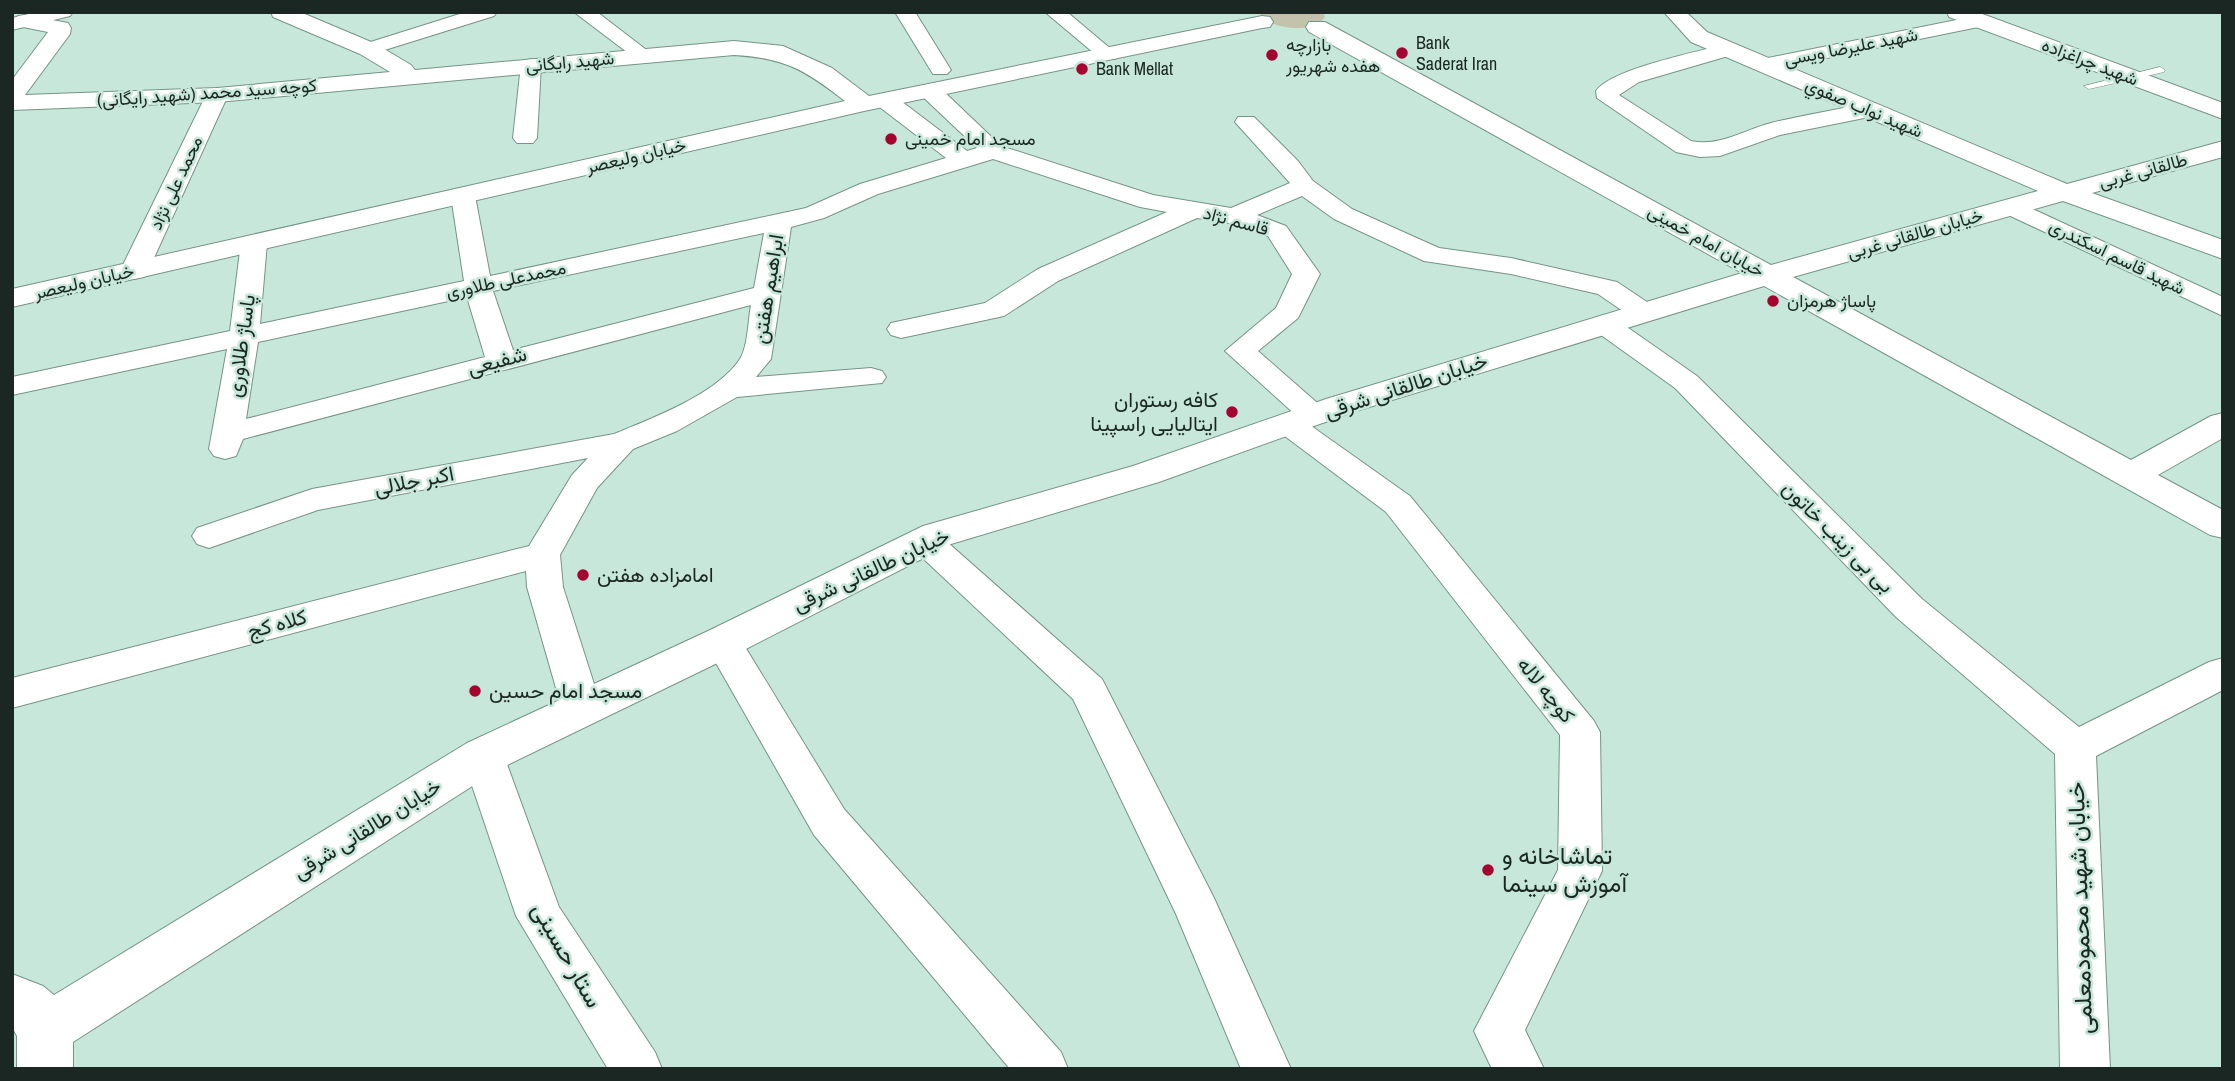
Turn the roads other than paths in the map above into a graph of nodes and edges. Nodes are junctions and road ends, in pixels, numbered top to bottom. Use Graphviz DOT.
graph roads {
  1 [pos="62,12"];
  2 [pos="281,12"];
  3 [pos="487,12"];
  4 [pos="905,12"];
  5 [pos="1055,12"];
  6 [pos="1674,12"];
  7 [pos="1957,12"];
  8 [pos="622,16"];
  9 [pos="591,17"];
  10 [pos="1981,21"];
  11 [pos="1290,22"];
  12 [pos="19,23"];
  13 [pos="368,49"];
  14 [pos="1728,50"];
  15 [pos="643,55"];
  16 [pos="1108,55"];
  17 [pos="531,65"];
  18 [pos="1763,65"];
  19 [pos="940,70"];
  20 [pos="2160,70"];
  21 [pos="401,76"];
  22 [pos="2128,77"];
  23 [pos="2089,86"];
  24 [pos="930,91"];
  25 [pos="217,95"];
  26 [pos="12,96"];
  27 [pos="875,102"];
  28 [pos="12,103"];
  29 [pos="1869,110"];
  30 [pos="950,112"];
  31 [pos="2223,113"];
  32 [pos="912,122"];
  33 [pos="1246,122"];
  34 [pos="525,138"];
  35 [pos="2223,149"];
  36 [pos="993,151"];
  37 [pos="962,159"];
  38 [pos="1304,187"];
  39 [pos="2063,192"];
  40 [pos="463,196"];
  41 [pos="2011,207"];
  42 [pos="1194,210"];
  43 [pos="1234,216"];
  44 [pos="779,222"];
  45 [pos="254,243"];
  46 [pos="2223,250"];
  47 [pos="134,271"];
  48 [pos="1768,275"];
  49 [pos="478,286"];
  50 [pos="766,293"];
  51 [pos="12,298"];
  52 [pos="2223,308"];
  53 [pos="1643,312"];
  54 [pos="1604,324"];
  55 [pos="901,329"];
  56 [pos="244,336"];
  57 [pos="501,360"];
  58 [pos="871,377"];
  59 [pos="12,386"];
  60 [pos="730,388"];
  61 [pos="1302,419"];
  62 [pos="2223,424"];
  63 [pos="226,440"];
  64 [pos="622,442"];
  65 [pos="2131,475"];
  66 [pos="2223,526"];
  67 [pos="209,536"];
  68 [pos="925,541"];
  69 [pos="542,555"];
  70 [pos="723,642"];
  71 [pos="2218,681"];
  72 [pos="12,693"];
  73 [pos="582,709"];
  74 [pos="2075,748"];
  75 [pos="483,756"];
  76 [pos="34,1032"];
  77 [pos="637,1069"];
  78 [pos="1043,1069"];
  79 [pos="1266,1069"];
  80 [pos="1519,1069"];
  81 [pos="2085,1069"];
  1 -- 12 [label="street"];
  2 -- 13 [label="main road"];
  3 -- 13 [label="street"];
  4 -- 19 [label="street"];
  5 -- 16 [label="street"];
  6 -- 14 [label="main road, شهید نواب صفوي"];
  7 -- 10 [label="main road, شهید چراغزاده"];
  8 -- 9 [label="street"];
  9 -- 15 [label="street"];
  10 -- 18 [label="street, شهید علیرضا ویسی"];
  10 -- 22 [label="main road, شهید چراغزاده"];
  11 -- 16 [label="main road, خیابان ولیعصر"];
  11 -- 48 [label="main road, خیابان امام خمینی"];
  12 -- 26 [label="main road"];
  13 -- 21 [label="main road"];
  14 -- 18 [label="main road, شهید نواب صفوي"];
  14 -- 29 [label="street"];
  15 -- 17 [label="main road, شهید رایگانی"];
  15 -- 27 [label="main road, شهید رایگانی"];
  16 -- 24 [label="main road, خیابان ولیعصر"];
  17 -- 21 [label="main road, شهید رایگانی"];
  17 -- 34 [label="street"];
  18 -- 29 [label="main road, شهید نواب صفوي"];
  20 -- 22 [label="lane"];
  21 -- 25 [label="main road, کوچه سید محمد (شهید رایگانی)"];
  22 -- 23 [label="lane"];
  22 -- 31 [label="main road, شهید چراغزاده"];
  24 -- 27 [label="main road, خیابان ولیعصر"];
  24 -- 30 [label="street"];
  25 -- 28 [label="main road, کوچه سید محمد (شهید رایگانی)"];
  25 -- 47 [label="street, محمد علی نژاد"];
  27 -- 32 [label="street"];
  27 -- 40 [label="main road, خیابان ولیعصر"];
  29 -- 39 [label="main road, شهید نواب صفوي"];
  30 -- 32 [label="street"];
  30 -- 36 [label="street"];
  32 -- 37 [label="street"];
  33 -- 38 [label="street"];
  35 -- 39 [label="main road, طالقانی غربی"];
  36 -- 37 [label="street, محمدعلی طلاوری"];
  36 -- 42 [label="street, قاسم نژاد"];
  37 -- 44 [label="street, محمدعلی طلاوری"];
  38 -- 43 [label="street"];
  38 -- 53 [label="street"];
  39 -- 41 [label="main road, خیابان طالقانی غربی"];
  39 -- 46 [label="main road, شهید نواب صفوي"];
  40 -- 45 [label="main road, خیابان ولیعصر"];
  40 -- 49 [label="street"];
  41 -- 48 [label="main road, خیابان طالقانی غربی"];
  41 -- 52 [label="street, شهید قاسم اسکندری"];
  42 -- 43 [label="street, قاسم نژاد"];
  42 -- 55 [label="street, قاسم نژاد"];
  43 -- 61 [label="street, قاسم نژاد"];
  44 -- 49 [label="street, محمدعلی طلاوری"];
  44 -- 50 [label="street, ابراهیم هفتن"];
  45 -- 47 [label="main road, خیابان ولیعصر"];
  45 -- 56 [label="street, پاساژ طلاوری"];
  47 -- 51 [label="main road, خیابان ولیعصر"];
  48 -- 53 [label="main road, خیابان طالقانی شرقی"];
  48 -- 65 [label="main road, خیابان امام خمینی"];
  49 -- 56 [label="street, محمدعلی طلاوری"];
  49 -- 57 [label="street"];
  50 -- 57 [label="street, شفیعی"];
  50 -- 60 [label="street, ابراهیم هفتن"];
  53 -- 54 [label="main road, خیابان طالقانی شرقی"];
  54 -- 61 [label="main road, خیابان طالقانی شرقی"];
  54 -- 74 [label="street, بی بی زینب خاتون"];
  56 -- 59 [label="street, محمدعلی طلاوری"];
  56 -- 63 [label="street, پاساژ طلاوری"];
  57 -- 63 [label="street, شفیعی"];
  58 -- 60 [label="street"];
  60 -- 64 [label="street, ابراهیم هفتن"];
  61 -- 68 [label="main road, خیابان طالقانی شرقی"];
  61 -- 80 [label="street, کوچه لاله"];
  62 -- 65 [label="main road"];
  64 -- 67 [label="street, اکبر جلالی"];
  64 -- 69 [label="street, ابراهیم هفتن"];
  65 -- 66 [label="main road, خیابان امام خمینی"];
  68 -- 70 [label="main road, خیابان طالقانی شرقی"];
  68 -- 79 [label="street"];
  69 -- 72 [label="street, کلاه کج"];
  69 -- 73 [label="street"];
  70 -- 73 [label="main road, خیابان طالقانی شرقی"];
  70 -- 78 [label="street"];
  71 -- 74 [label="street"];
  73 -- 75 [label="main road, خیابان طالقانی شرقی"];
  74 -- 81 [label="street, خیابان شهید محمودمعلمی"];
  75 -- 76 [label="main road, خیابان طالقانی شرقی"];
  75 -- 77 [label="street, ستار حسینی"];
}
